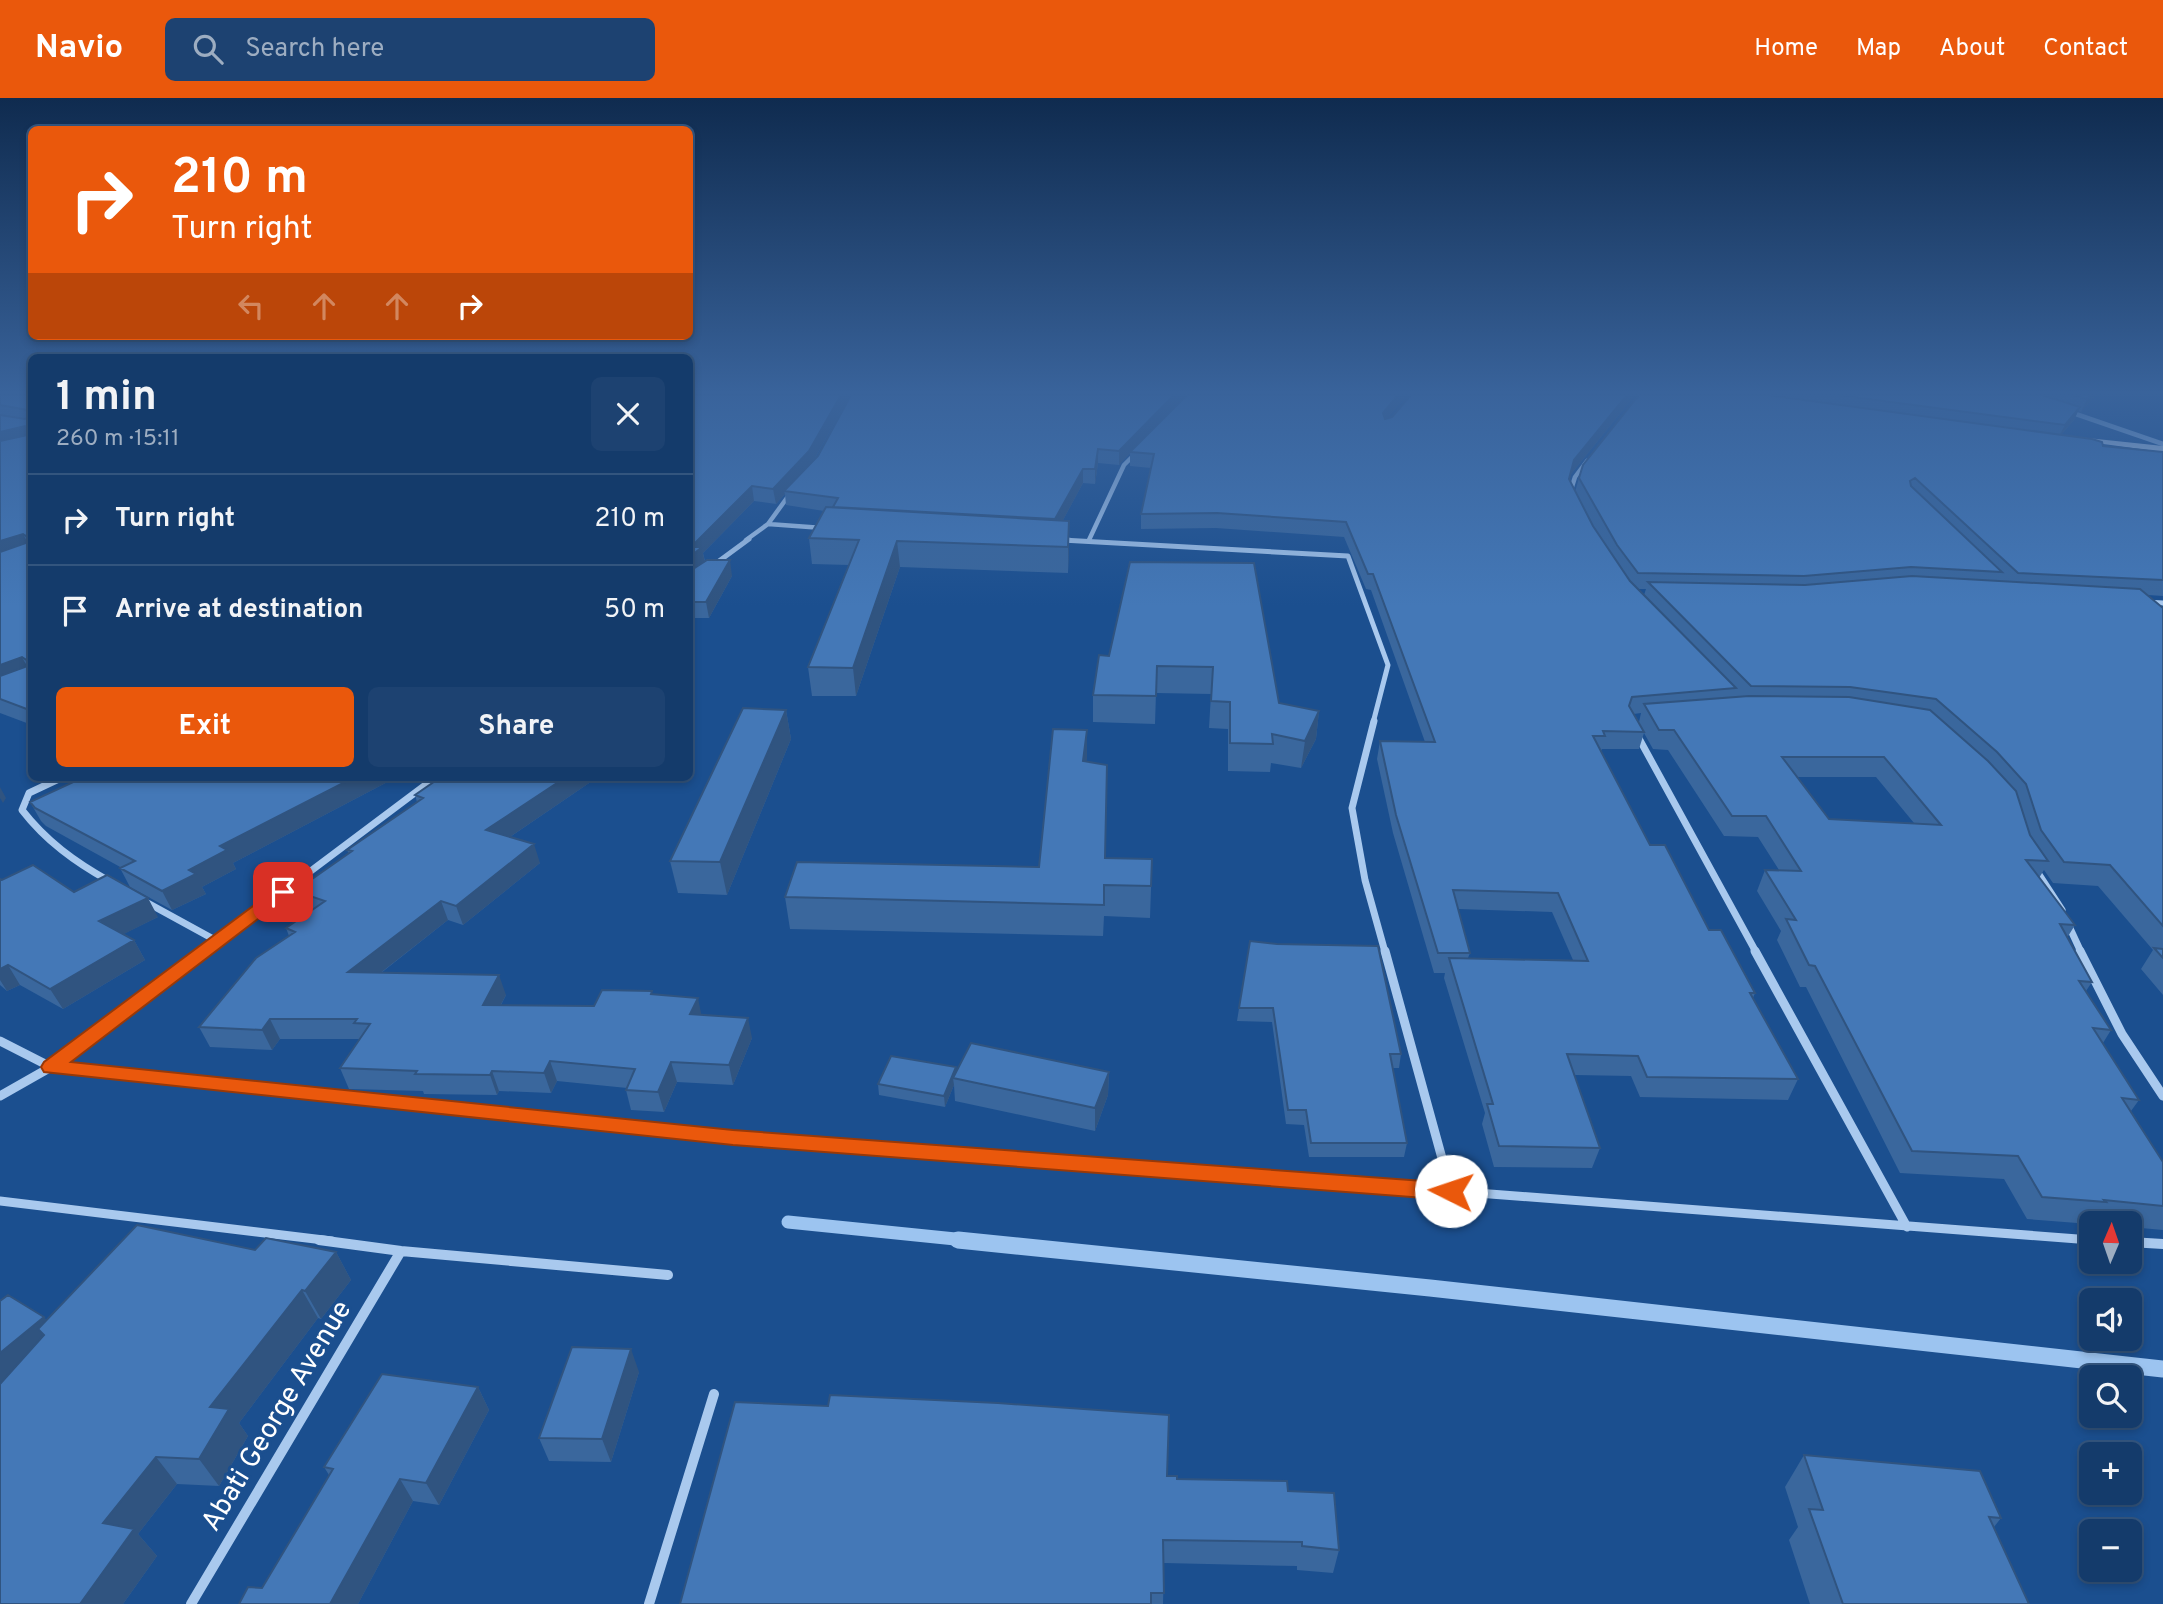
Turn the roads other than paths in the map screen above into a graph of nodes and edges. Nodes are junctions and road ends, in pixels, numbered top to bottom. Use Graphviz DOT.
graph roads {
  1 [pos="1124,465"];
  2 [pos="1584,465"];
  3 [pos="796,488"];
  4 [pos="1576,505"];
  5 [pos="768,524"];
  6 [pos="831,528"];
  7 [pos="1050,540"];
  8 [pos="1089,541"];
  9 [pos="709,569"];
  10 [pos="2135,601"];
  11 [pos="2163,603"];
  12 [pos="1629,719"];
  13 [pos="54,781"];
  14 [pos="431,781"];
  15 [pos="2032,864"];
  16 [pos="121,888"];
  17 [pos="133,894"];
  18 [pos="217,941"];
  19 [pos="0,1041"];
  20 [pos="51,1067"];
  21 [pos="0,1096"];
  22 [pos="2163,1096"];
  23 [pos="1451,1191"];
  24 [pos="0,1201"];
  25 [pos="1908,1227"];
  26 [pos="2079,1239"];
  27 [pos="2142,1243"];
  28 [pos="2163,1244"];
  29 [pos="401,1251"];
  30 [pos="668,1275"];
  31 [pos="713,1394"];
  32 [pos="191,1604"];
  33 [pos="649,1604"];
  1 -- 8 [label="street"];
  2 -- 4 [label="street"];
  3 -- 5 [label="street"];
  5 -- 6 [label="street"];
  5 -- 9 [label="street"];
  7 -- 8 [label="street"];
  8 -- 23 [label="street"];
  10 -- 11 [label="street"];
  12 -- 25 [label="street"];
  13 -- 16 [label="street"];
  14 -- 18 [label="street"];
  15 -- 22 [label="street"];
  17 -- 18 [label="street"];
  18 -- 20 [label="street"];
  19 -- 20 [label="street"];
  20 -- 21 [label="street"];
  20 -- 23 [label="street"];
  23 -- 25 [label="street"];
  24 -- 29 [label="street"];
  25 -- 26 [label="street"];
  27 -- 28 [label="street"];
  29 -- 30 [label="street"];
  29 -- 32 [label="street, Abati George Avenue"];
  31 -- 33 [label="street"];
}
